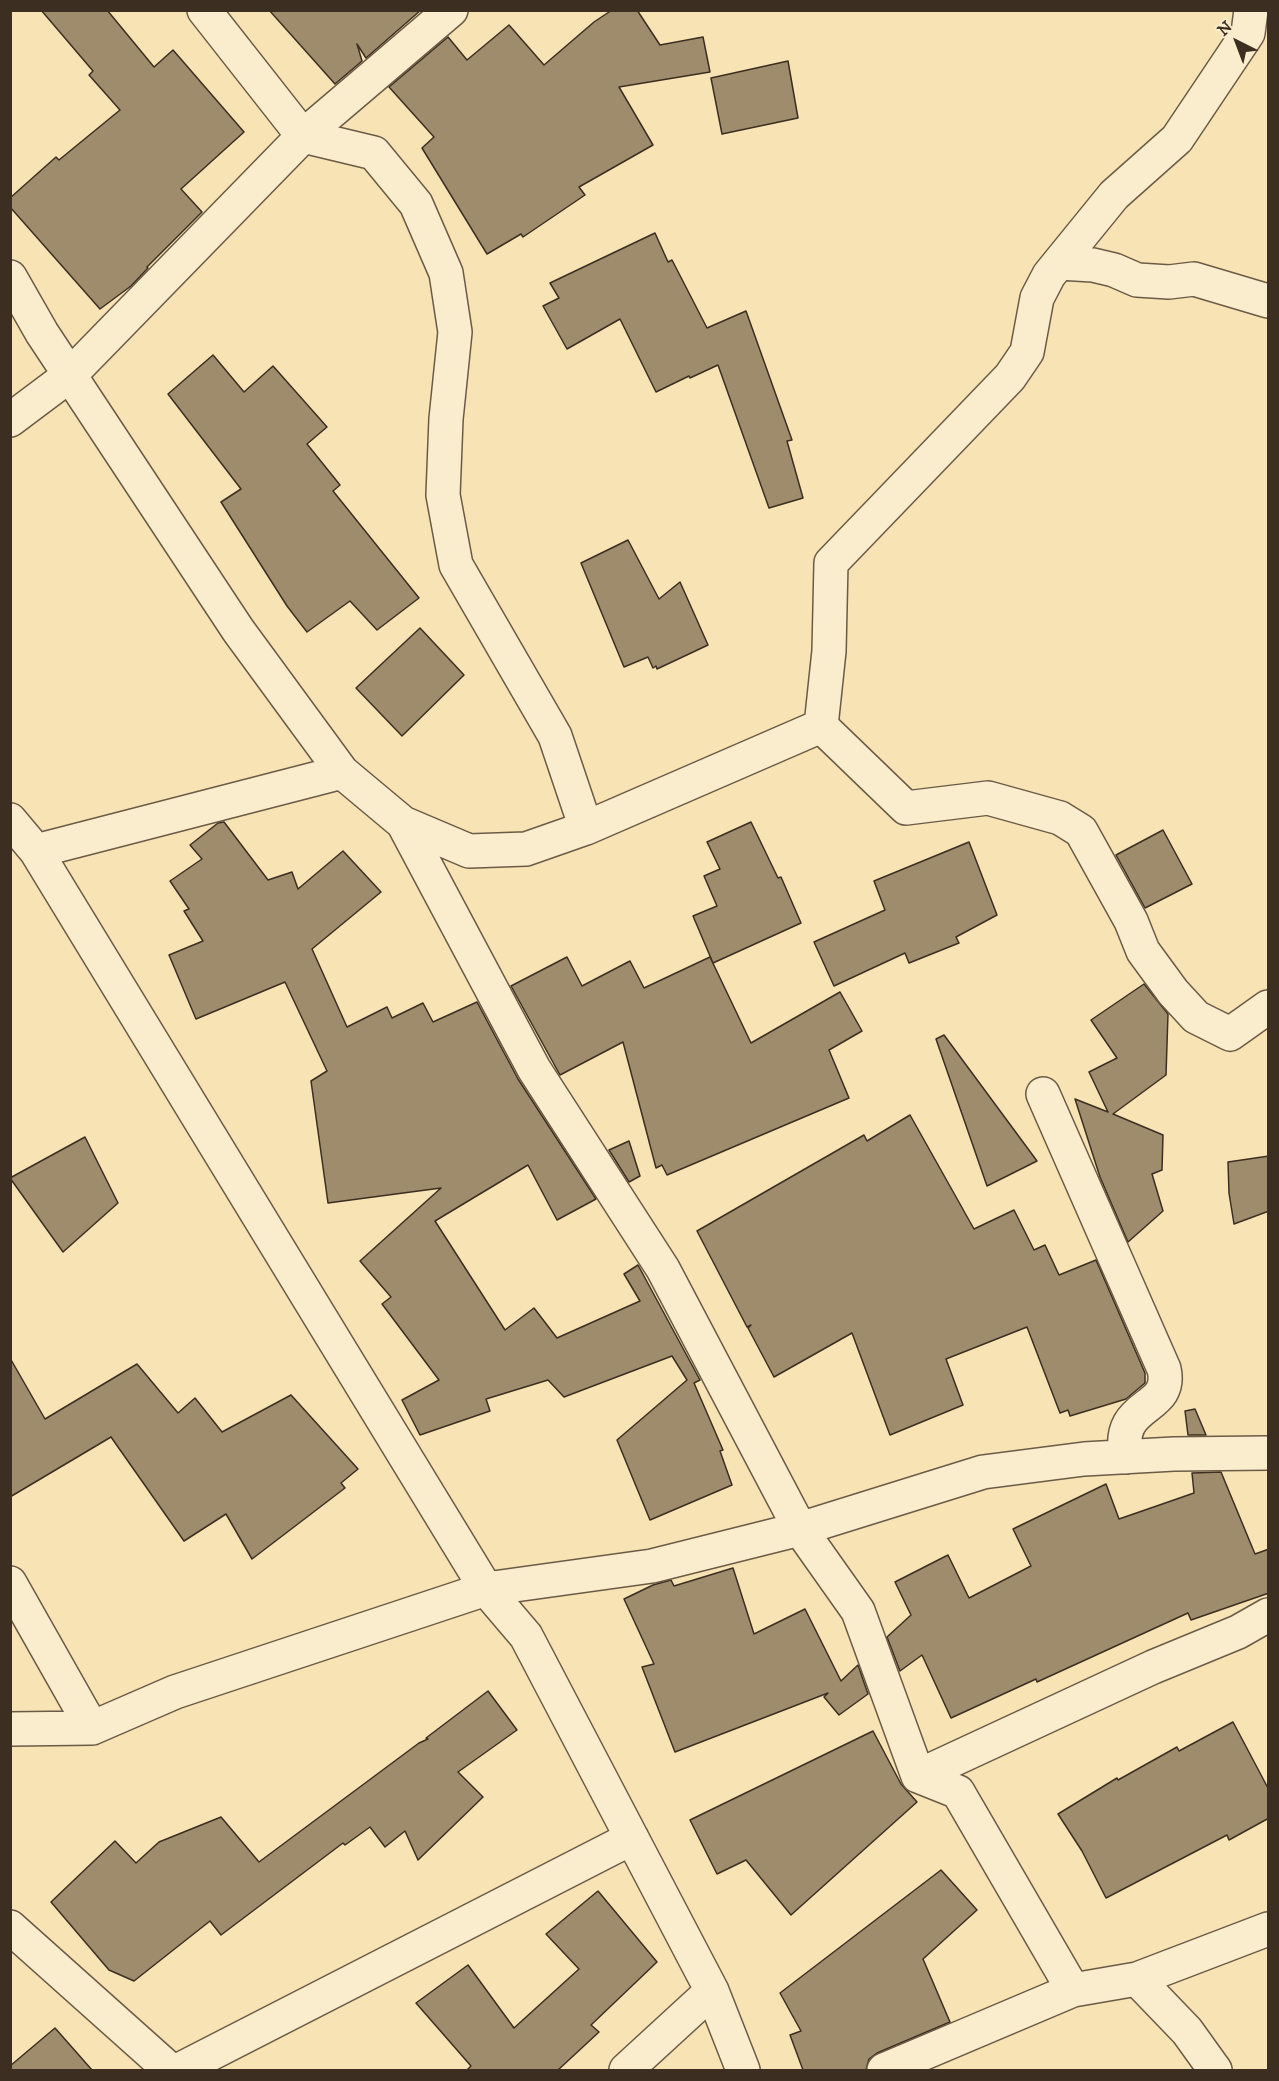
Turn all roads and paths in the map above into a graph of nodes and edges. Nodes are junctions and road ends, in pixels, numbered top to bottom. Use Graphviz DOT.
graph roads {
  1 [pos="204,10"];
  2 [pos="451,10"];
  3 [pos="1251,10"];
  4 [pos="303,136"];
  5 [pos="1059,263"];
  6 [pos="10,277"];
  7 [pos="1269,301"];
  8 [pos="70,375"];
  9 [pos="10,420"];
  10 [pos="821,726"];
  11 [pos="342,772"];
  12 [pos="10,820"];
  13 [pos="403,823"];
  14 [pos="586,828"];
  15 [pos="36,851"];
  16 [pos="1269,1007"];
  17 [pos="1043,1094"];
  18 [pos="1269,1453"];
  19 [pos="1126,1457"];
  20 [pos="800,1529"];
  21 [pos="10,1582"];
  22 [pos="486,1589"];
  23 [pos="1269,1615"];
  24 [pos="92,1728"];
  25 [pos="10,1729"];
  26 [pos="918,1776"];
  27 [pos="632,1838"];
  28 [pos="10,1927"];
  29 [pos="1269,1929"];
  30 [pos="1137,1979"];
  31 [pos="1073,1990"];
  32 [pos="712,1991"];
  33 [pos="170,2070"];
  34 [pos="179,2070"];
  35 [pos="626,2070"];
  36 [pos="743,2070"];
  37 [pos="884,2070"];
  38 [pos="1215,2070"];
  1 -- 4 [label="street"];
  2 -- 4 [label="street"];
  3 -- 5 [label="street"];
  4 -- 8 [label="street"];
  4 -- 14 [label="street"];
  5 -- 7 [label="street"];
  5 -- 10 [label="street"];
  6 -- 8 [label="street"];
  8 -- 9 [label="street"];
  8 -- 11 [label="street"];
  10 -- 14 [label="street"];
  10 -- 16 [label="street"];
  11 -- 13 [label="street"];
  11 -- 15 [label="street"];
  12 -- 15 [label="street"];
  13 -- 14 [label="street"];
  13 -- 20 [label="street"];
  15 -- 22 [label="street"];
  17 -- 19 [label="street"];
  18 -- 19 [label="street"];
  19 -- 20 [label="street"];
  20 -- 22 [label="street"];
  20 -- 26 [label="street"];
  21 -- 24 [label="street"];
  22 -- 24 [label="street"];
  22 -- 27 [label="street"];
  23 -- 26 [label="street"];
  24 -- 25 [label="street"];
  26 -- 31 [label="street"];
  27 -- 32 [label="street"];
  27 -- 34 [label="street"];
  28 -- 33 [label="street"];
  29 -- 30 [label="street"];
  30 -- 31 [label="street"];
  30 -- 38 [label="street"];
  31 -- 37 [label="street"];
  32 -- 35 [label="street"];
  32 -- 36 [label="street"];
}
